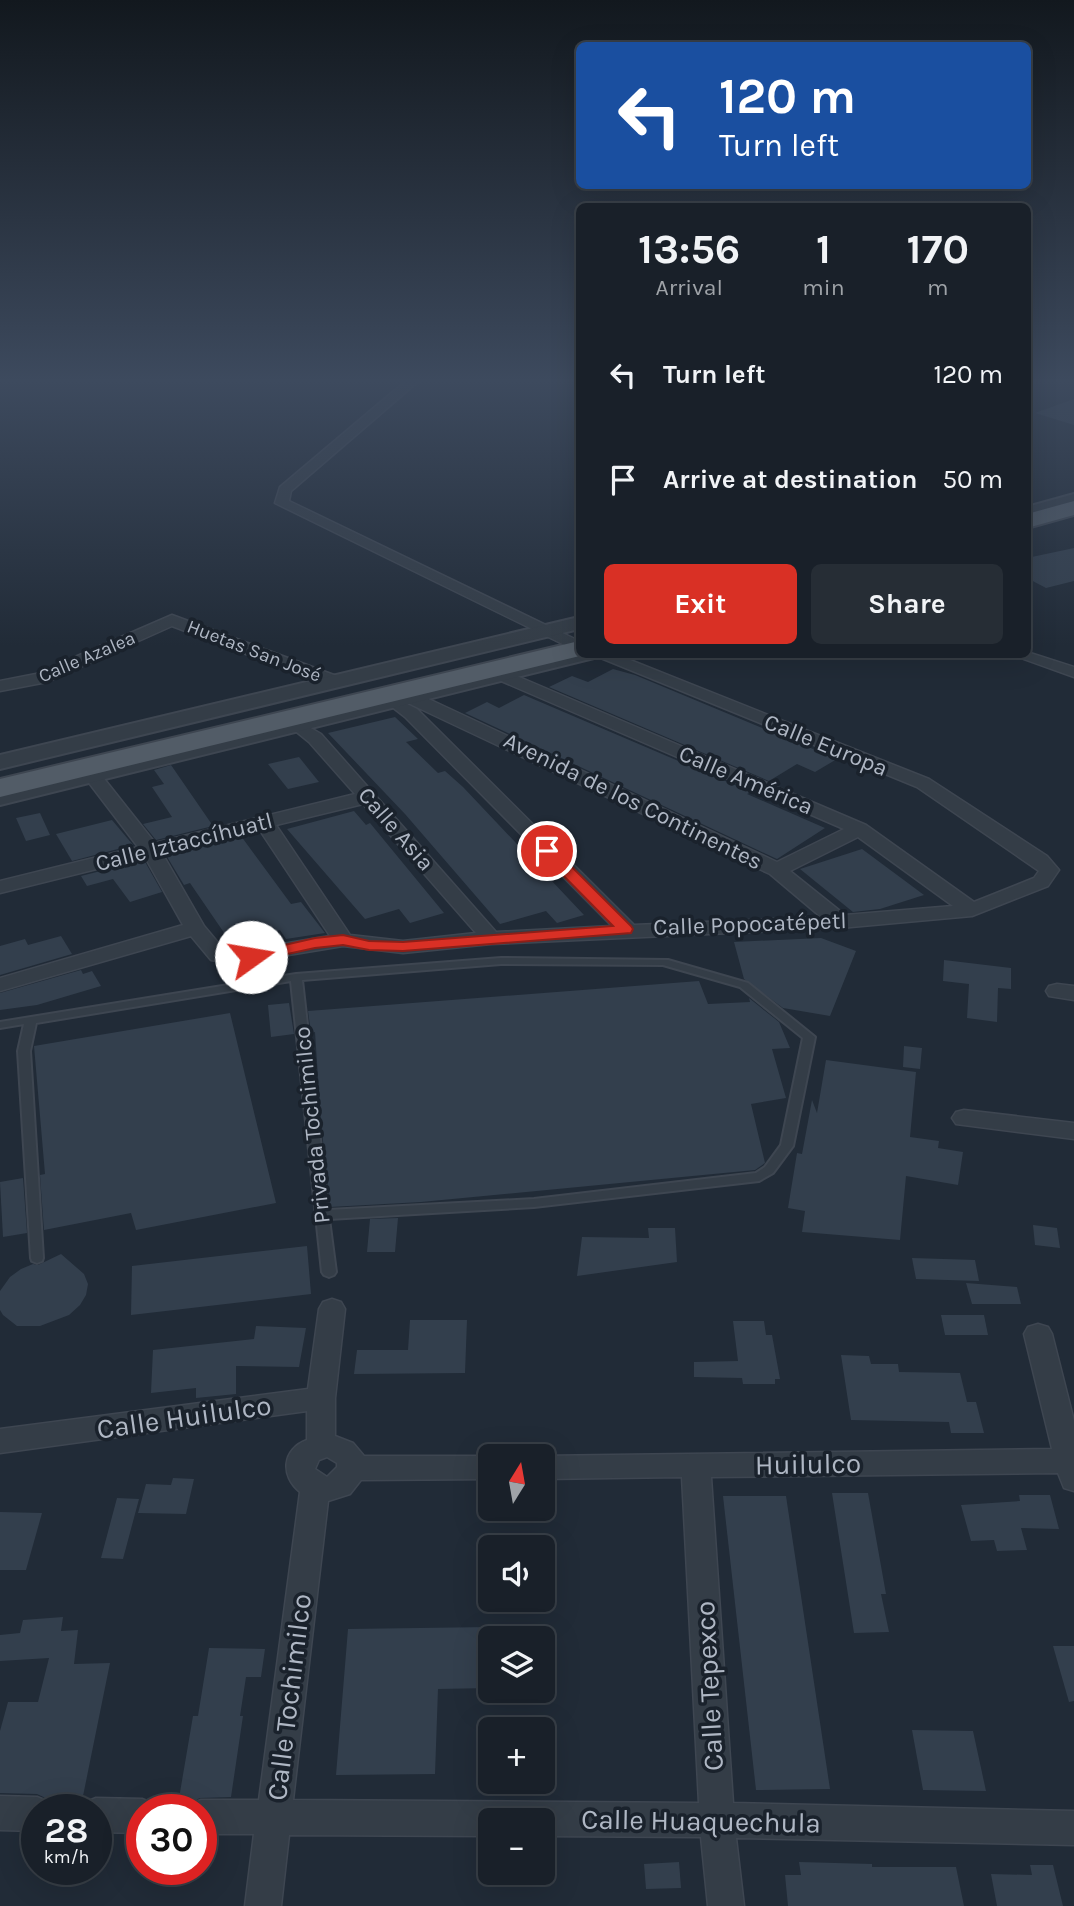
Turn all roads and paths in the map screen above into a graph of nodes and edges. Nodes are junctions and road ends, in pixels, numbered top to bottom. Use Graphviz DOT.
graph roads {
  1 [pos="311,468"];
  2 [pos="1072,511"];
  3 [pos="1031,513"];
  4 [pos="1031,520"];
  5 [pos="1031,536"];
  6 [pos="172,620"];
  7 [pos="570,637"];
  8 [pos="576,657"];
  9 [pos="609,658"];
  10 [pos="1030,658"];
  11 [pos="1074,672"];
  12 [pos="505,676"];
  13 [pos="336,682"];
  14 [pos="0,686"];
  15 [pos="405,701"];
  16 [pos="297,725"];
  17 [pos="0,762"];
  18 [pos="0,771"];
  19 [pos="92,775"];
  20 [pos="0,789"];
  21 [pos="367,797"];
  22 [pos="0,798"];
  23 [pos="264,822"];
  24 [pos="859,829"];
  25 [pos="150,850"];
  26 [pos="1040,860"];
  27 [pos="777,870"];
  28 [pos="0,887"];
  29 [pos="972,910"];
  30 [pos="840,922"];
  31 [pos="195,928"];
  32 [pos="626,929"];
  33 [pos="491,938"];
  34 [pos="343,940"];
  35 [pos="296,977"];
  36 [pos="0,985"];
  37 [pos="31,1019"];
  38 [pos="0,1025"];
  39 [pos="964,1118"];
  40 [pos="1074,1131"];
  41 [pos="322,1215"];
  42 [pos="37,1258"];
  43 [pos="329,1272"];
  44 [pos="332,1309"];
  45 [pos="1038,1334"];
  46 [pos="321,1398"];
  47 [pos="0,1441"];
  48 [pos="321,1446"];
  49 [pos="696,1465"];
  50 [pos="478,1467"];
  51 [pos="555,1467"];
  52 [pos="1072,1467"];
  53 [pos="352,1468"];
  54 [pos="315,1488"];
  55 [pos="0,1813"];
  56 [pos="21,1814"];
  57 [pos="217,1817"];
  58 [pos="273,1819"];
  59 [pos="717,1820"];
  60 [pos="1074,1828"];
  61 [pos="263,1906"];
  62 [pos="726,1906"];
  1 -- 7 [label="street"];
  2 -- 3 [label="main road"];
  2 -- 4 [label="main road"];
  2 -- 5 [label="main road"];
  6 -- 13 [label="street, Huetas San José"];
  6 -- 14 [label="street, Calle Azalea"];
  7 -- 13 [label="street"];
  7 -- 18 [label="main road"];
  7 -- 20 [label="main road"];
  8 -- 12 [label="street"];
  9 -- 26 [label="street, Calle Europa"];
  10 -- 11 [label="street"];
  12 -- 15 [label="street"];
  12 -- 24 [label="street, Calle América"];
  13 -- 17 [label="street"];
  15 -- 16 [label="street"];
  15 -- 27 [label="street, Avenida de los Continentes"];
  15 -- 32 [label="street"];
  16 -- 19 [label="street"];
  16 -- 21 [label="street, Calle Asia"];
  19 -- 22 [label="street"];
  19 -- 25 [label="street"];
  21 -- 23 [label="street, Calle Iztaccíhuatl"];
  21 -- 33 [label="street, Calle Asia"];
  23 -- 25 [label="street, Calle Iztaccíhuatl"];
  23 -- 34 [label="street"];
  24 -- 27 [label="street"];
  24 -- 29 [label="street, Calle América"];
  25 -- 28 [label="street, Calle Iztaccíhuatl"];
  25 -- 31 [label="street"];
  26 -- 29 [label="street, Calle Popocatépetl"];
  27 -- 30 [label="street, Avenida de los Continentes"];
  29 -- 30 [label="street, Calle Popocatépetl"];
  30 -- 32 [label="street, Calle Popocatépetl"];
  31 -- 34 [label="street, Calle Popocatépetl"];
  31 -- 36 [label="street"];
  32 -- 33 [label="street, Calle Popocatépetl"];
  33 -- 34 [label="street, Calle Popocatépetl"];
  35 -- 37 [label="lane"];
  35 -- 41 [label="lane, Privada Tochimilco"];
  35 -- 41 [label="lane"];
  37 -- 38 [label="lane"];
  37 -- 42 [label="lane"];
  39 -- 40 [label="street"];
  41 -- 43 [label="lane, Privada Tochimilco"];
  44 -- 46 [label="street"];
  45 -- 52 [label="street"];
  46 -- 47 [label="street, Calle Huilulco"];
  46 -- 48 [label="street"];
  48 -- 53 [label="street"];
  48 -- 54 [label="street"];
  49 -- 51 [label="street, Huilulco"];
  49 -- 52 [label="street, Huilulco"];
  49 -- 59 [label="street, Calle Tepexco"];
  50 -- 53 [label="street"];
  53 -- 54 [label="street"];
  54 -- 58 [label="street, Calle Tochimilco"];
  55 -- 56 [label="street"];
  57 -- 58 [label="street, Calle Huaquechula"];
  58 -- 59 [label="street, Calle Huaquechula"];
  58 -- 61 [label="street, Calle Tochimilco"];
  59 -- 60 [label="street, Calle Huaquechula"];
  59 -- 62 [label="street, Calle Tepexco"];
}
